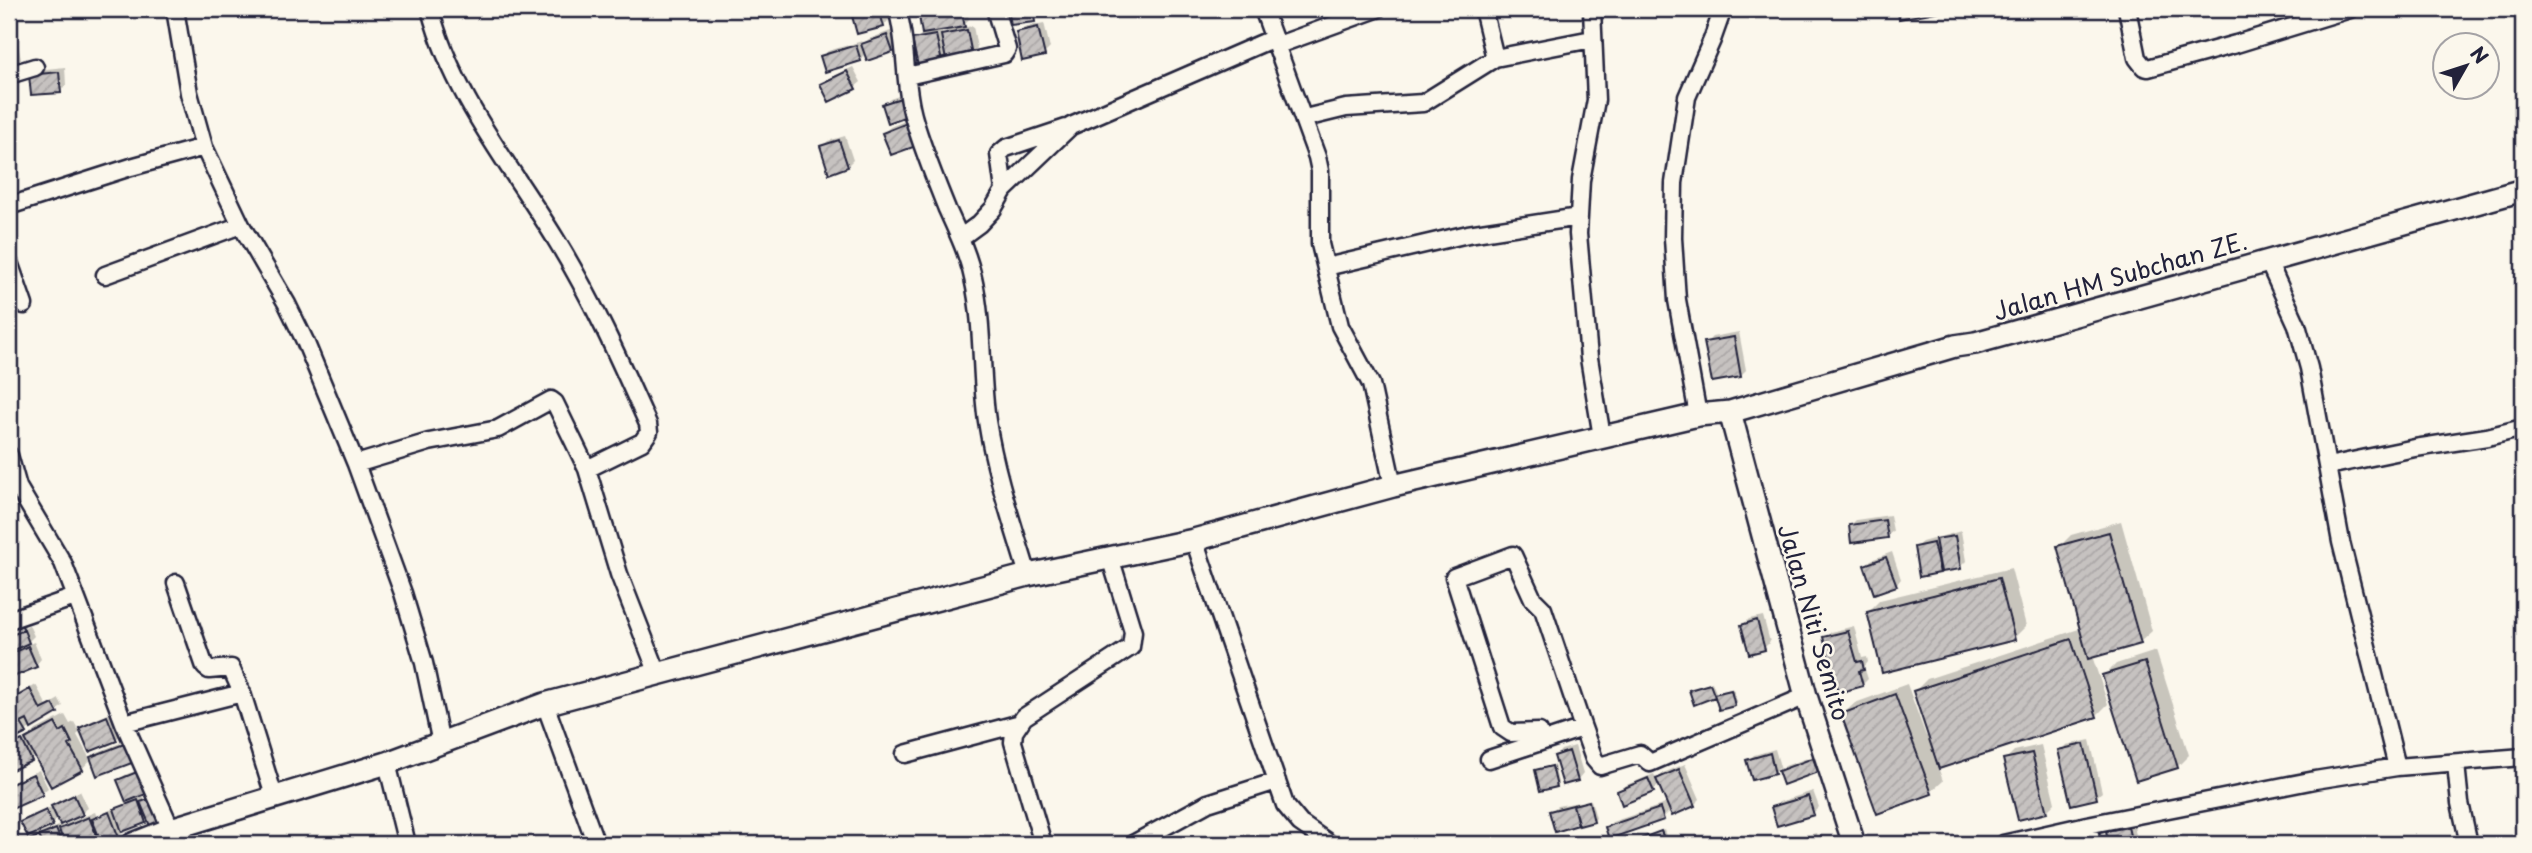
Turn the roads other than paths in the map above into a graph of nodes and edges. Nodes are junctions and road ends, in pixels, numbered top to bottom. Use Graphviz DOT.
graph roads {
  1 [pos="175,9"];
  2 [pos="430,9"];
  3 [pos="897,9"];
  4 [pos="995,9"];
  5 [pos="1263,9"];
  6 [pos="1377,9"];
  7 [pos="1483,9"];
  8 [pos="1592,9"];
  9 [pos="1723,9"];
  10 [pos="2127,9"];
  11 [pos="2350,9"];
  12 [pos="1592,39"];
  13 [pos="1276,42"];
  14 [pos="1495,58"];
  15 [pos="35,67"];
  16 [pos="9,75"];
  17 [pos="907,76"];
  18 [pos="1305,118"];
  19 [pos="1071,126"];
  20 [pos="204,147"];
  21 [pos="1004,190"];
  22 [pos="2523,190"];
  23 [pos="9,206"];
  24 [pos="1579,217"];
  25 [pos="241,225"];
  26 [pos="960,238"];
  27 [pos="2268,261"];
  28 [pos="9,262"];
  29 [pos="1326,267"];
  30 [pos="105,275"];
  31 [pos="24,305"];
  32 [pos="1730,412"];
  33 [pos="1699,415"];
  34 [pos="2521,434"];
  35 [pos="1602,437"];
  36 [pos="9,455"];
  37 [pos="356,464"];
  38 [pos="2328,466"];
  39 [pos="587,469"];
  40 [pos="1393,486"];
  41 [pos="1194,540"];
  42 [pos="1110,557"];
  43 [pos="1028,575"];
  44 [pos="176,583"];
  45 [pos="75,597"];
  46 [pos="9,620"];
  47 [pos="657,674"];
  48 [pos="242,693"];
  49 [pos="1806,695"];
  50 [pos="545,704"];
  51 [pos="124,723"];
  52 [pos="1017,724"];
  53 [pos="1583,728"];
  54 [pos="1542,741"];
  55 [pos="441,743"];
  56 [pos="905,754"];
  57 [pos="2523,757"];
  58 [pos="1489,760"];
  59 [pos="387,763"];
  60 [pos="2456,764"];
  61 [pos="2398,767"];
  62 [pos="1277,781"];
  63 [pos="274,796"];
  64 [pos="2087,825"];
  65 [pos="171,829"];
  66 [pos="1153,838"];
  67 [pos="133,844"];
  68 [pos="407,844"];
  69 [pos="596,844"];
  70 [pos="1043,844"];
  71 [pos="1132,844"];
  72 [pos="1330,844"];
  73 [pos="1854,844"];
  74 [pos="2003,844"];
  75 [pos="2093,844"];
  76 [pos="2469,844"];
  1 -- 20 [label="street"];
  2 -- 39 [label="street"];
  3 -- 17 [label="street"];
  4 -- 17 [label="street"];
  5 -- 13 [label="street"];
  6 -- 13 [label="street"];
  7 -- 14 [label="street"];
  8 -- 12 [label="street"];
  9 -- 33 [label="street"];
  10 -- 11 [label="street"];
  12 -- 14 [label="street"];
  12 -- 24 [label="street"];
  13 -- 18 [label="street"];
  13 -- 19 [label="street"];
  14 -- 18 [label="street"];
  15 -- 16 [label="street"];
  17 -- 26 [label="street"];
  18 -- 29 [label="street"];
  19 -- 21 [label="street"];
  19 -- 21 [label="street"];
  20 -- 23 [label="street"];
  20 -- 25 [label="street"];
  21 -- 26 [label="street"];
  22 -- 27 [label="street, Jalan HM Subchan ZE."];
  24 -- 29 [label="street"];
  24 -- 35 [label="street"];
  25 -- 30 [label="street"];
  25 -- 37 [label="street"];
  26 -- 43 [label="street"];
  27 -- 32 [label="street, Jalan HM Subchan ZE."];
  27 -- 38 [label="street"];
  28 -- 31 [label="street"];
  29 -- 40 [label="street"];
  32 -- 33 [label="street, Jalan HM Subchan ZE."];
  32 -- 49 [label="street, Jalan Niti Semito"];
  33 -- 35 [label="street, Jalan HM Subchan ZE."];
  34 -- 38 [label="street"];
  35 -- 40 [label="street, Jalan HM Subchan ZE."];
  36 -- 45 [label="street"];
  37 -- 39 [label="street"];
  37 -- 55 [label="street"];
  38 -- 61 [label="street"];
  39 -- 47 [label="street"];
  40 -- 41 [label="street, Jalan HM Subchan ZE."];
  41 -- 42 [label="street, Jalan HM Subchan ZE."];
  41 -- 62 [label="street"];
  42 -- 43 [label="street, Jalan HM Subchan ZE."];
  42 -- 52 [label="street"];
  43 -- 47 [label="street, Jalan HM Subchan ZE."];
  44 -- 48 [label="street"];
  45 -- 46 [label="street"];
  45 -- 51 [label="street"];
  47 -- 50 [label="street, Jalan HM Subchan ZE."];
  48 -- 51 [label="street"];
  48 -- 63 [label="street"];
  49 -- 53 [label="street"];
  49 -- 73 [label="street, Jalan Niti Semito"];
  50 -- 55 [label="street, Jalan HM Subchan ZE."];
  50 -- 69 [label="street"];
  51 -- 65 [label="street"];
  52 -- 56 [label="street"];
  52 -- 70 [label="street"];
  53 -- 54 [label="street"];
  53 -- 54 [label="street"];
  54 -- 58 [label="street"];
  55 -- 59 [label="street, Jalan HM Subchan ZE."];
  57 -- 60 [label="street"];
  59 -- 63 [label="street, Jalan HM Subchan ZE."];
  59 -- 68 [label="street"];
  60 -- 61 [label="street"];
  60 -- 76 [label="street"];
  61 -- 64 [label="street"];
  62 -- 66 [label="street"];
  62 -- 72 [label="street"];
  63 -- 65 [label="street, Jalan HM Subchan ZE."];
  64 -- 74 [label="street"];
  64 -- 75 [label="street"];
  65 -- 67 [label="street, Jalan HM Subchan ZE."];
  66 -- 71 [label="street"];
}
